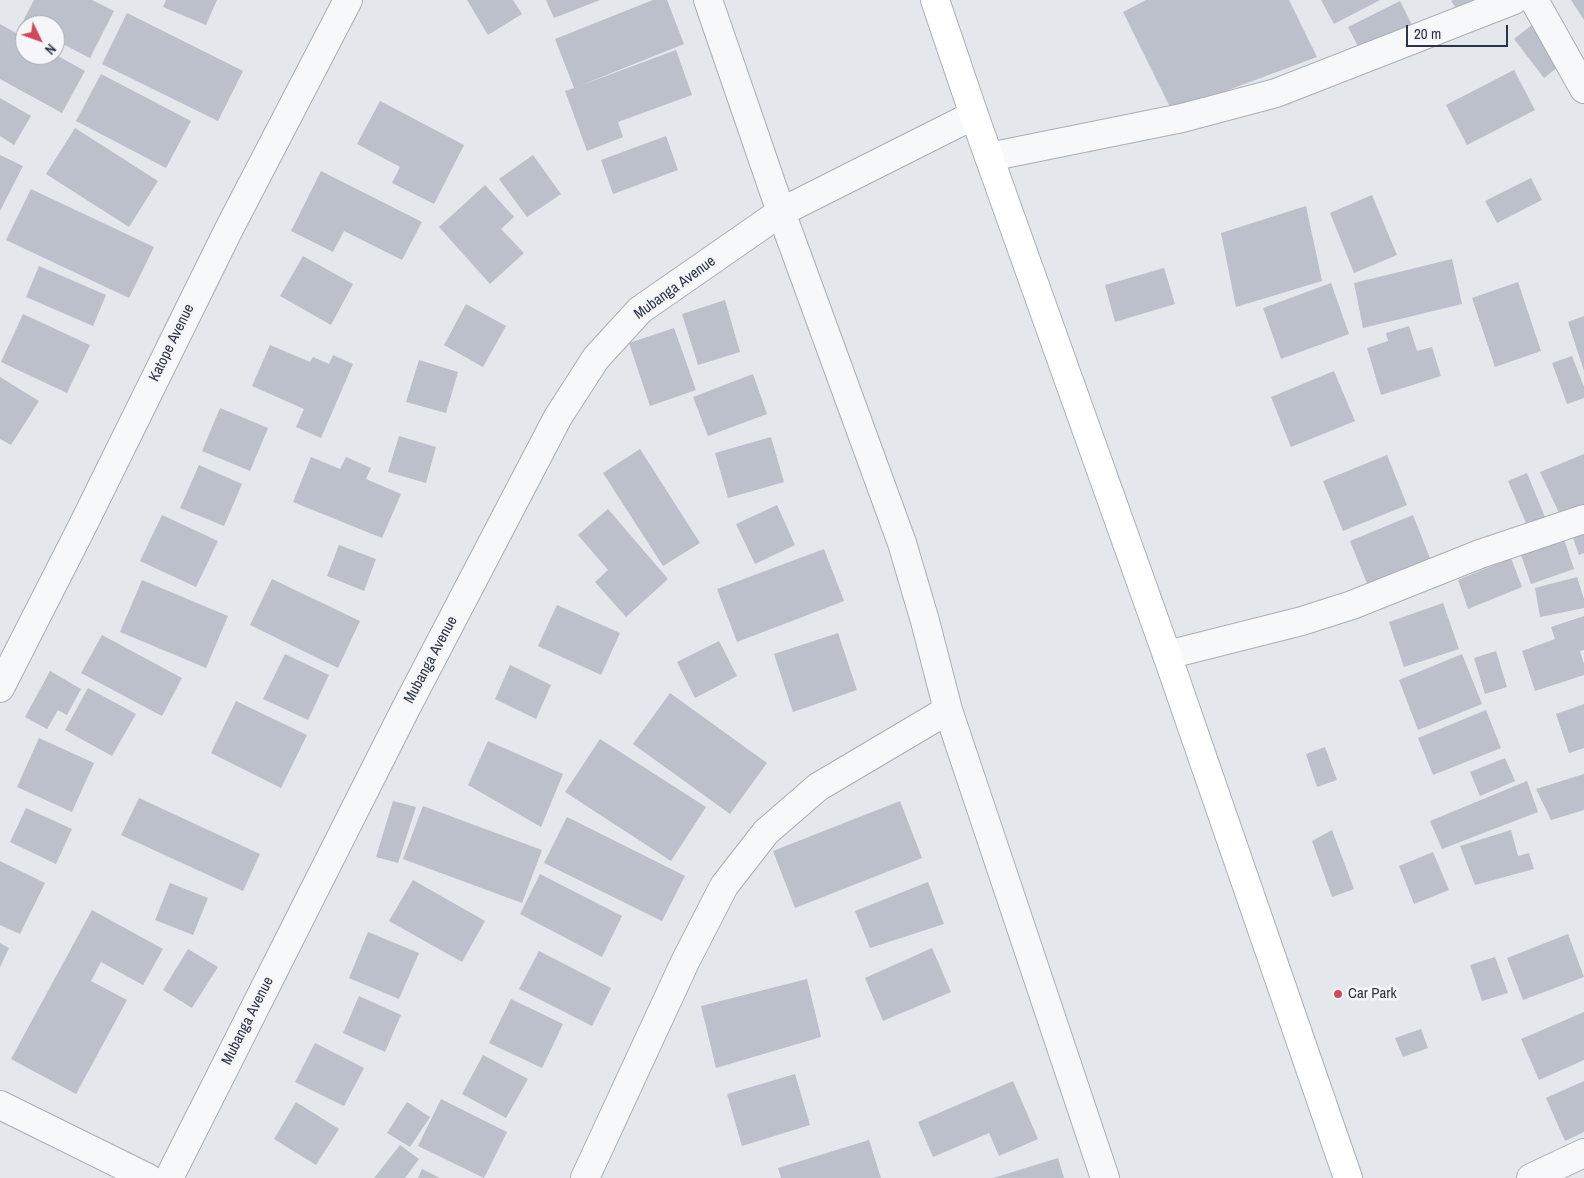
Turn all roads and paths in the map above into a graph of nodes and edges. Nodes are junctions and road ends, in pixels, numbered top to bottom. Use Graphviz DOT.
graph roads {
  1 [pos="348,0"];
  2 [pos="708,0"];
  3 [pos="935,0"];
  4 [pos="1514,0"];
  5 [pos="1534,0"];
  6 [pos="1584,89"];
  7 [pos="974,115"];
  8 [pos="989,157"];
  9 [pos="782,212"];
  10 [pos="1584,519"];
  11 [pos="1167,655"];
  12 [pos="0,688"];
  13 [pos="948,710"];
  14 [pos="0,1105"];
  15 [pos="1584,1153"];
  16 [pos="148,1178"];
  17 [pos="169,1178"];
  18 [pos="585,1178"];
  19 [pos="1105,1178"];
  20 [pos="1348,1178"];
  21 [pos="1531,1178"];
  1 -- 12 [label="street, Katope Avenue"];
  2 -- 9 [label="street"];
  3 -- 7 [label="street"];
  4 -- 8 [label="street"];
  5 -- 6 [label="street"];
  7 -- 8 [label="street"];
  7 -- 9 [label="street, Mubanga Avenue"];
  8 -- 11 [label="street"];
  9 -- 13 [label="street"];
  9 -- 17 [label="street, Mubanga Avenue"];
  10 -- 11 [label="street"];
  11 -- 20 [label="street"];
  13 -- 18 [label="street"];
  13 -- 19 [label="street"];
  14 -- 16 [label="street"];
  15 -- 21 [label="street"];
}
